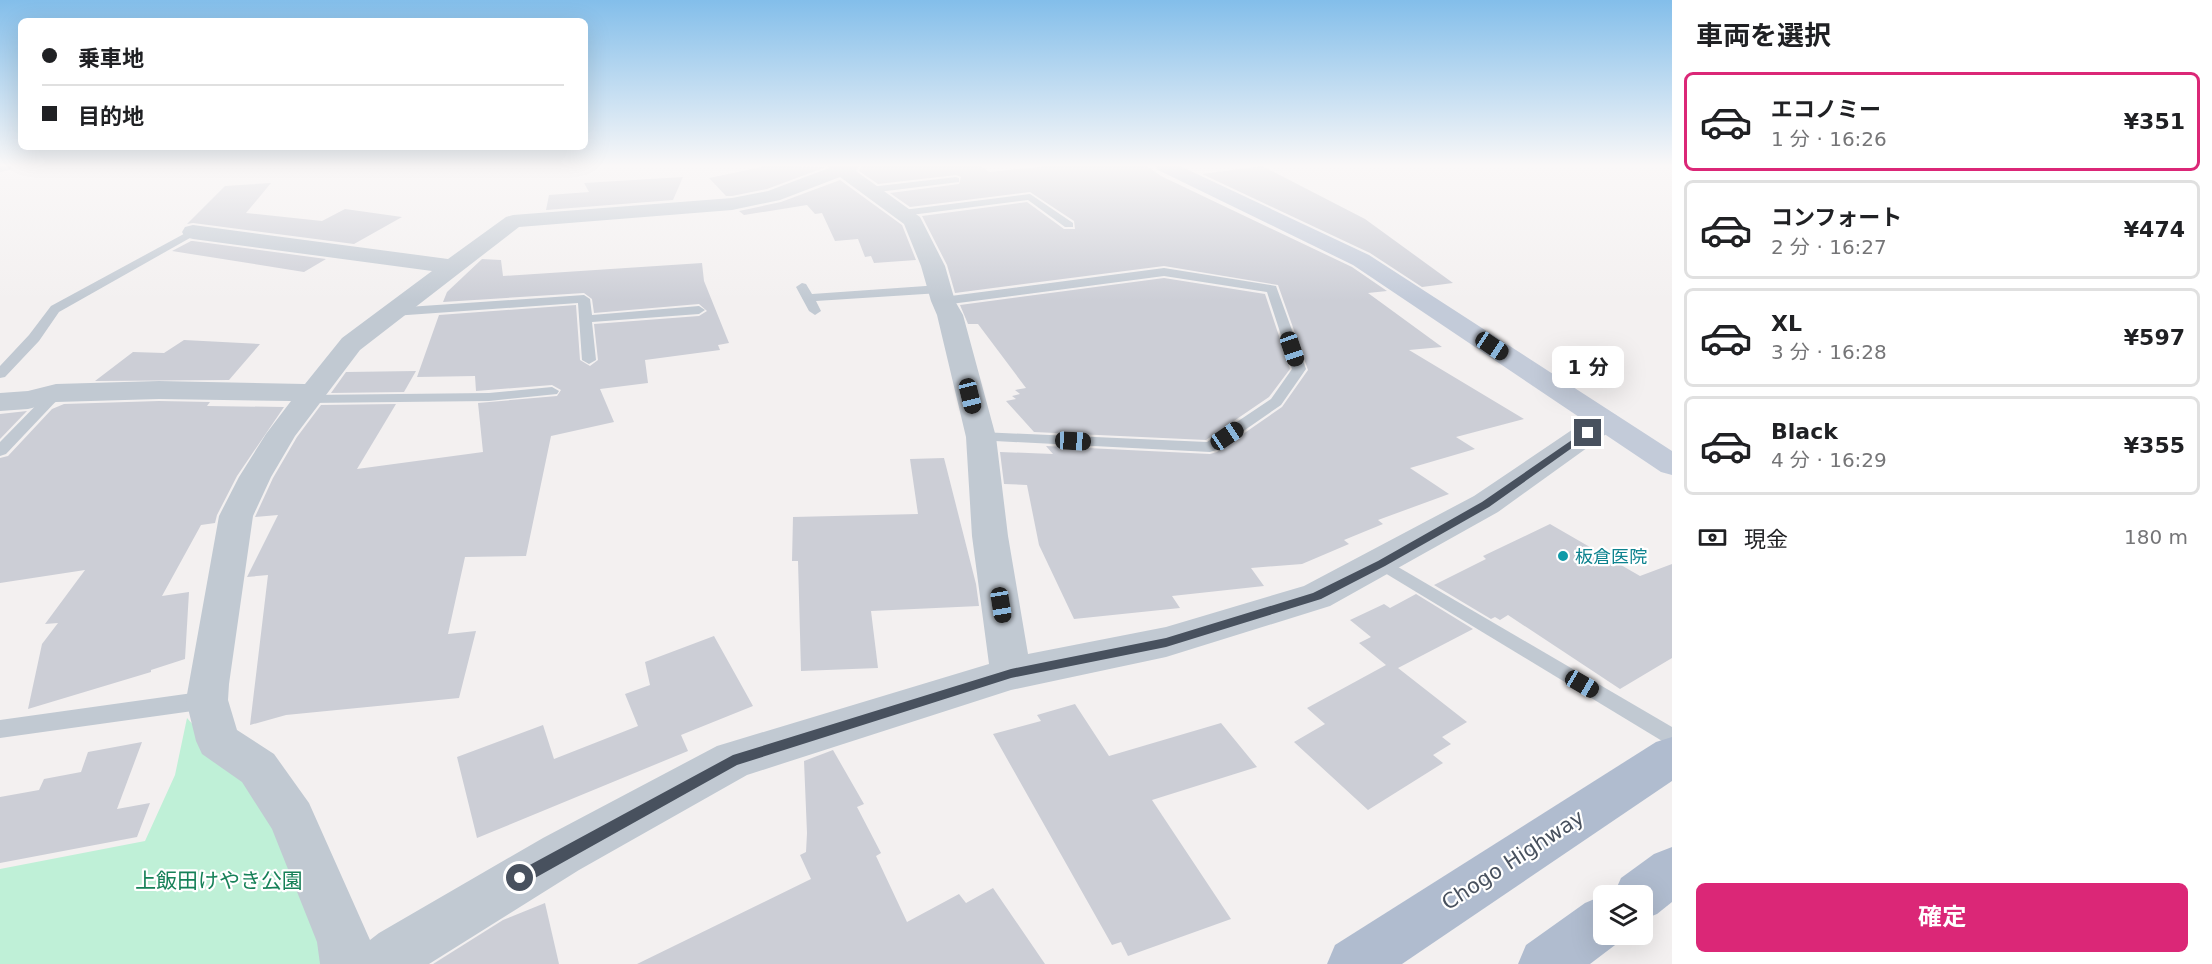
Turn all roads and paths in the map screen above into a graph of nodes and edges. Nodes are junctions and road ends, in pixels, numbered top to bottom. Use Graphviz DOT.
graph roads {
  1 [pos="642,211"];
  2 [pos="900,211"];
  3 [pos="919,211"];
  4 [pos="1049,211"];
  5 [pos="1259,211"];
  6 [pos="903,213"];
  7 [pos="1069,225"];
  8 [pos="193,232"];
  9 [pos="452,267"];
  10 [pos="802,287"];
  11 [pos="941,295"];
  12 [pos="810,298"];
  13 [pos="699,310"];
  14 [pos="815,311"];
  15 [pos="393,312"];
  16 [pos="586,319"];
  17 [pos="589,360"];
  18 [pos="0,374"];
  19 [pos="552,390"];
  20 [pos="56,393"];
  21 [pos="312,396"];
  22 [pos="0,402"];
  23 [pos="1605,421"];
  24 [pos="981,437"];
  25 [pos="0,451"];
  26 [pos="1672,465"];
  27 [pos="1381,563"];
  28 [pos="1011,674"];
  29 [pos="207,700"];
  30 [pos="0,729"];
  31 [pos="1672,738"];
  32 [pos="1672,756"];
  33 [pos="1672,871"];
  34 [pos="1653,885"];
  35 [pos="1593,929"];
  36 [pos="347,964"];
  37 [pos="385,964"];
  38 [pos="1354,964"];
  39 [pos="1545,964"];
  1 -- 9 [label="street"];
  2 -- 6 [label="street"];
  3 -- 6 [label="lane"];
  4 -- 7 [label="lane"];
  5 -- 23 [label="street"];
  6 -- 11 [label="street"];
  8 -- 9 [label="street"];
  8 -- 18 [label="lane"];
  9 -- 15 [label="street"];
  10 -- 12 [label="lane"];
  11 -- 12 [label="lane"];
  11 -- 24 [label="street"];
  11 -- 24 [label="lane"];
  12 -- 14 [label="lane"];
  13 -- 16 [label="lane"];
  15 -- 16 [label="lane"];
  15 -- 21 [label="street"];
  16 -- 17 [label="lane"];
  19 -- 21 [label="lane"];
  20 -- 21 [label="street"];
  20 -- 22 [label="street"];
  20 -- 25 [label="lane"];
  21 -- 29 [label="street"];
  23 -- 26 [label="street"];
  23 -- 27 [label="street"];
  24 -- 28 [label="street"];
  27 -- 28 [label="street"];
  27 -- 31 [label="lane"];
  28 -- 37 [label="street"];
  29 -- 30 [label="lane"];
  29 -- 36 [label="street"];
  32 -- 38 [label="main road, Chogo Highway"];
  33 -- 34 [label="main road"];
  35 -- 39 [label="main road"];
}
